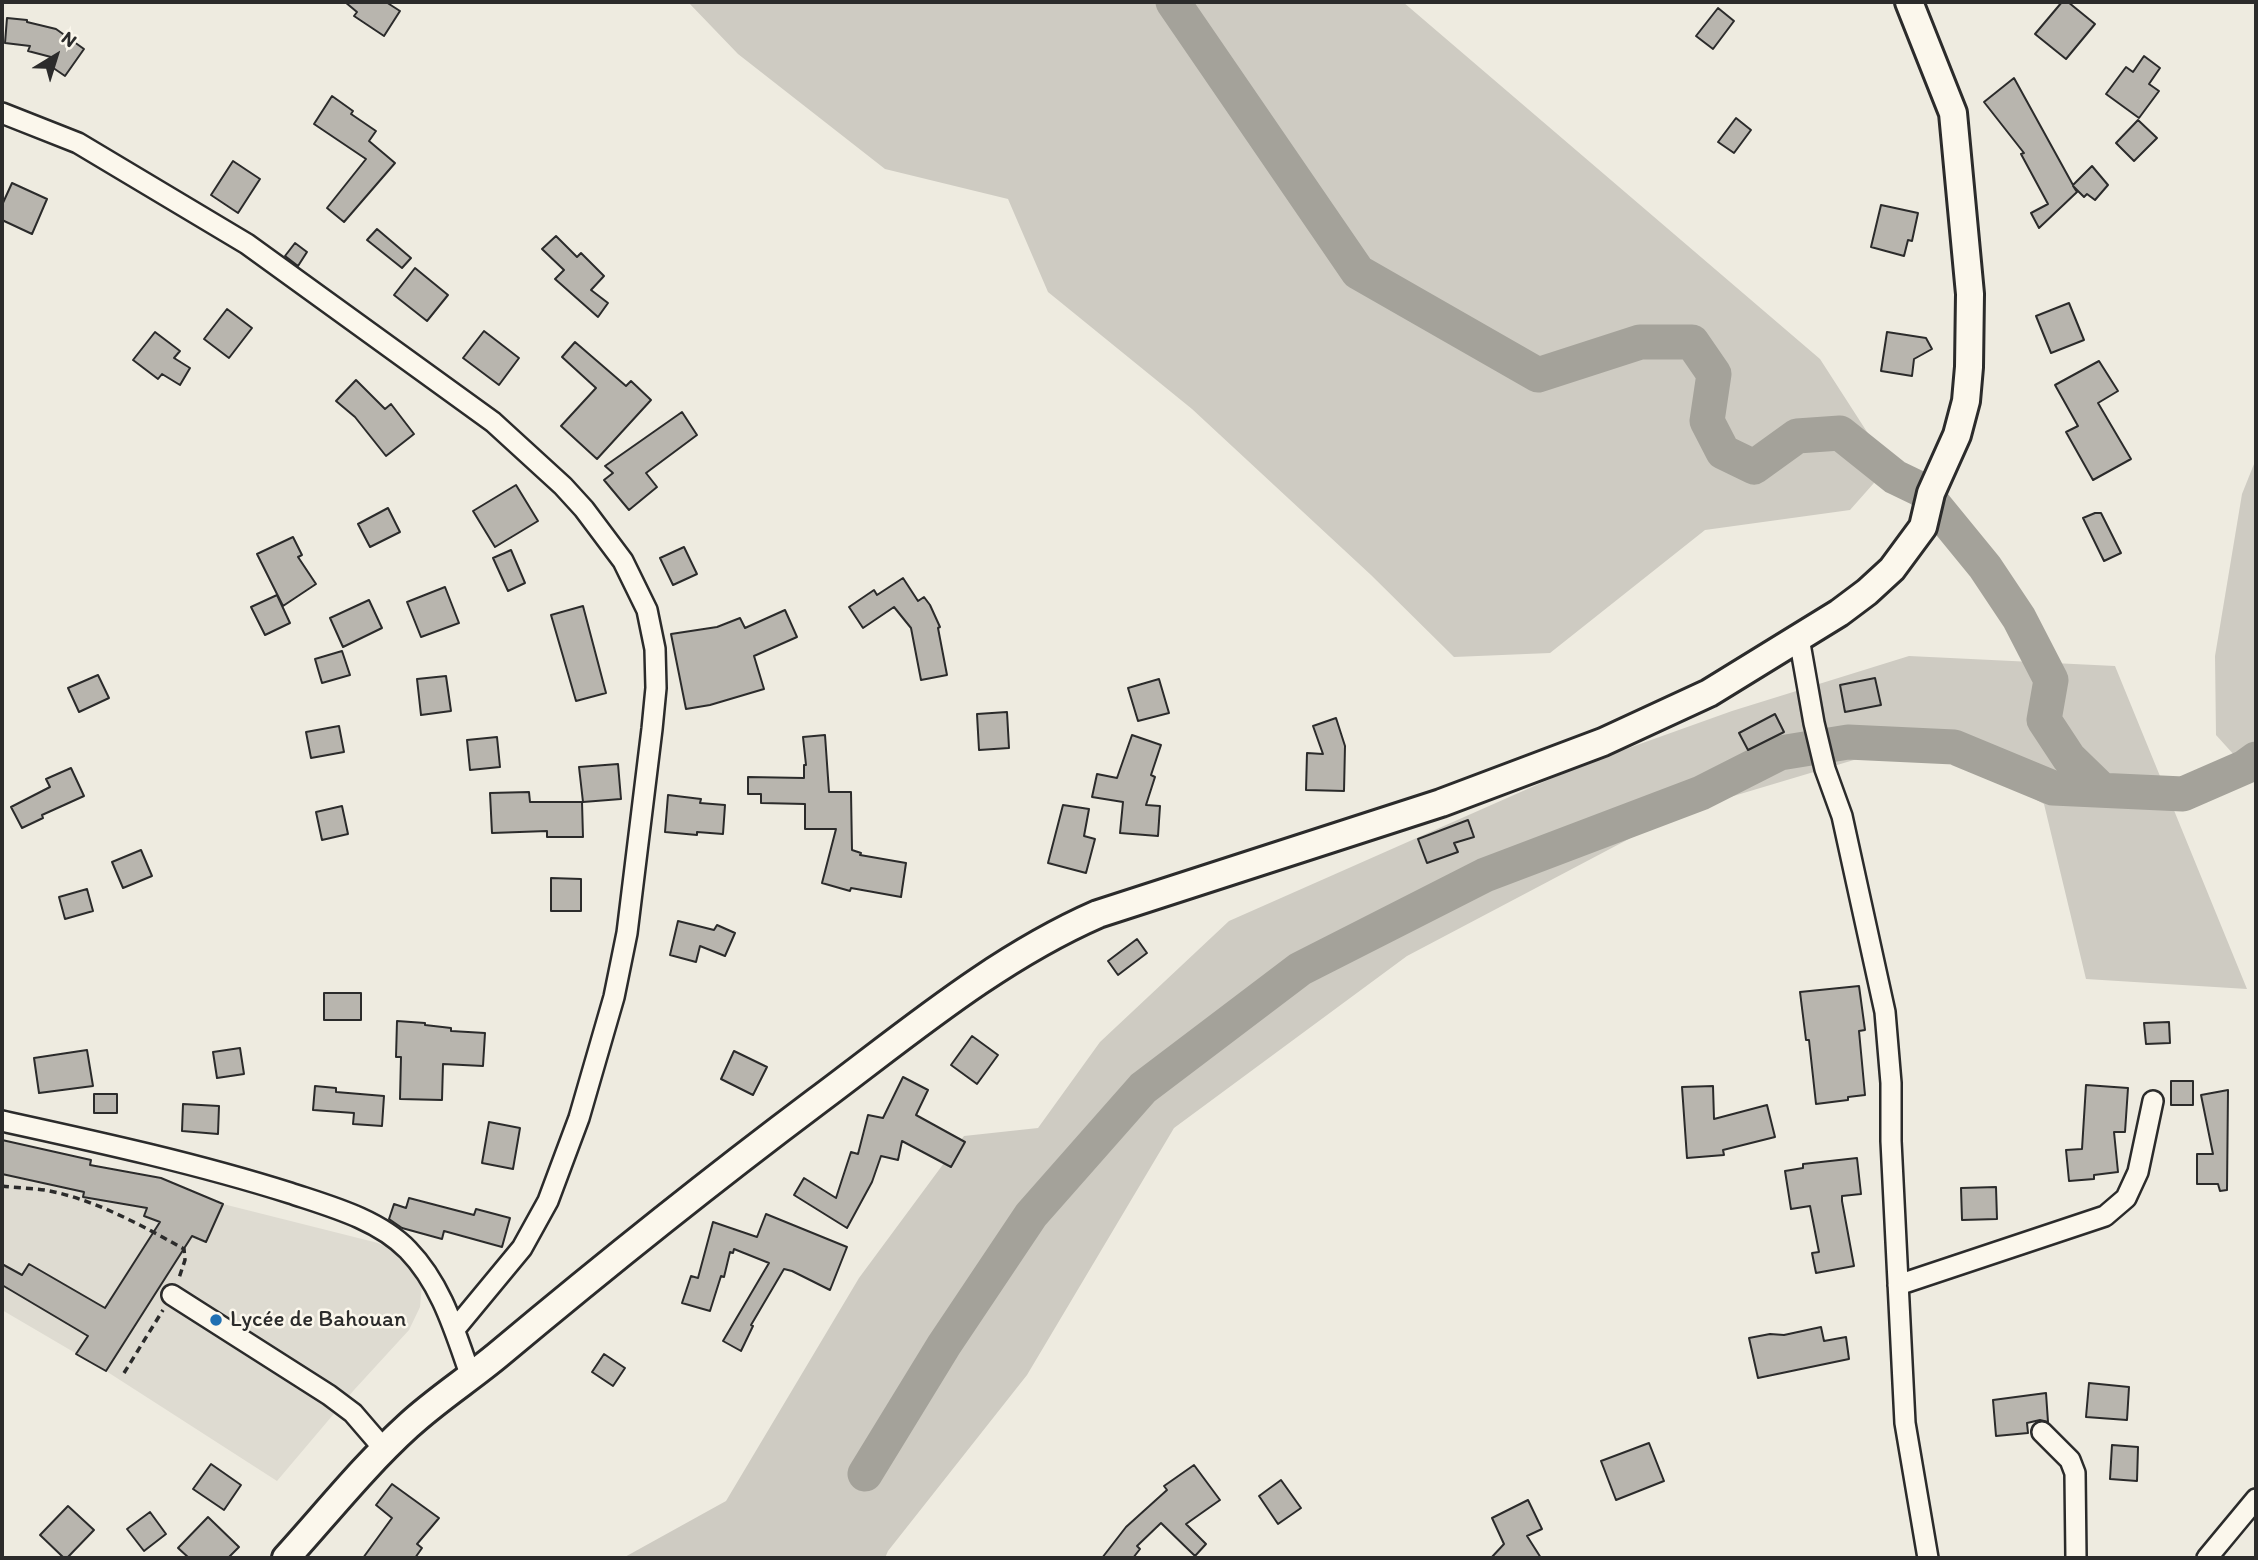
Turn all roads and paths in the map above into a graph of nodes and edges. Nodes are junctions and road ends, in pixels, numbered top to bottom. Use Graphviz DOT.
graph roads {
  1 [pos="1909,2"];
  2 [pos="2,113"];
  3 [pos="1799,638"];
  4 [pos="2153,1101"];
  5 [pos="2,1121"];
  6 [pos="2,1186"];
  7 [pos="1898,1285"];
  8 [pos="172,1295"];
  9 [pos="456,1329"];
  10 [pos="124,1373"];
  11 [pos="471,1377"];
  12 [pos="2042,1432"];
  13 [pos="384,1449"];
  14 [pos="2256,1499"];
  15 [pos="286,1558"];
  16 [pos="1928,1558"];
  17 [pos="2076,1558"];
  18 [pos="2207,1558"];
  1 -- 3 [label="main road"];
  2 -- 9 [label="street"];
  3 -- 7 [label="street"];
  3 -- 11 [label="main road"];
  4 -- 7 [label="street"];
  5 -- 9 [label="street"];
  6 -- 8 [label="path"];
  7 -- 16 [label="street"];
  8 -- 10 [label="path"];
  8 -- 13 [label="street"];
  9 -- 11 [label="street"];
  11 -- 13 [label="main road"];
  12 -- 17 [label="street"];
  13 -- 15 [label="main road"];
  14 -- 18 [label="street"];
}
